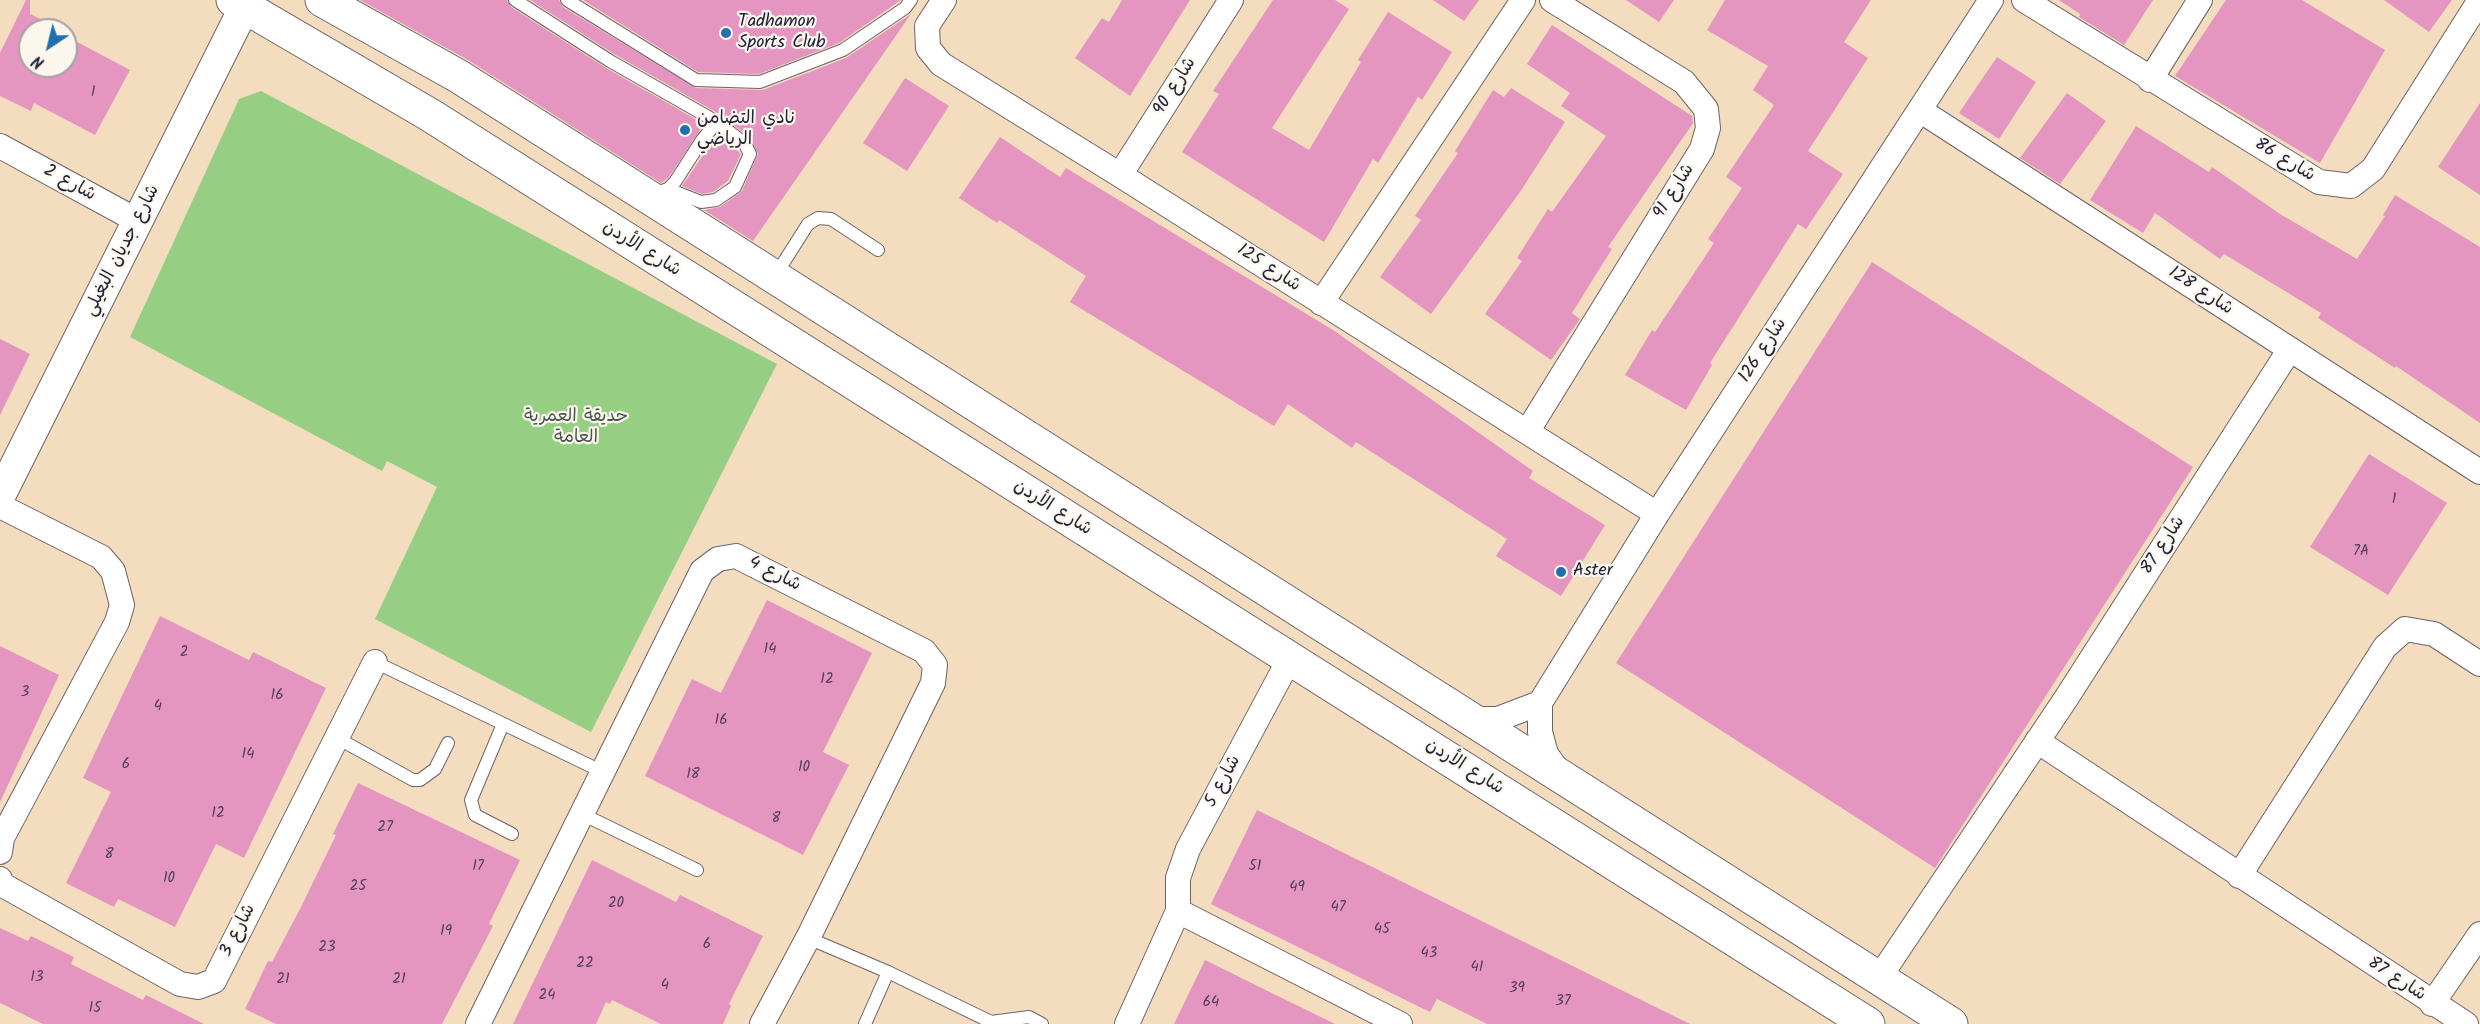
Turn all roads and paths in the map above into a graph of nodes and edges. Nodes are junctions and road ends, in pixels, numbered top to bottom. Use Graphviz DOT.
graph roads {
  1 [pos="322,0"];
  2 [pos="515,0"];
  3 [pos="567,0"];
  4 [pos="911,0"];
  5 [pos="944,0"];
  6 [pos="1231,0"];
  7 [pos="1523,0"];
  8 [pos="1552,0"];
  9 [pos="1991,0"];
  10 [pos="2024,0"];
  11 [pos="2200,0"];
  12 [pos="2480,0"];
  13 [pos="239,3"];
  14 [pos="458,76"];
  15 [pos="2150,80"];
  16 [pos="1921,111"];
  17 [pos="429,115"];
  18 [pos="717,122"];
  19 [pos="0,146"];
  20 [pos="1120,175"];
  21 [pos="656,192"];
  22 [pos="138,221"];
  23 [pos="878,250"];
  24 [pos="774,277"];
  25 [pos="1321,303"];
  26 [pos="2290,349"];
  27 [pos="909,364"];
  28 [pos="886,406"];
  29 [pos="1527,432"];
  30 [pos="2479,470"];
  31 [pos="0,496"];
  32 [pos="0,507"];
  33 [pos="1657,514"];
  34 [pos="1290,658"];
  35 [pos="375,662"];
  36 [pos="2480,664"];
  37 [pos="1540,703"];
  38 [pos="1469,719"];
  39 [pos="503,724"];
  40 [pos="339,739"];
  41 [pos="2037,741"];
  42 [pos="448,743"];
  43 [pos="603,772"];
  44 [pos="1562,776"];
  45 [pos="582,814"];
  46 [pos="512,834"];
  47 [pos="0,852"];
  48 [pos="697,870"];
  49 [pos="2239,876"];
  50 [pos="0,879"];
  51 [pos="1178,911"];
  52 [pos="2480,934"];
  53 [pos="808,938"];
  54 [pos="888,972"];
  55 [pos="1879,978"];
  56 [pos="2432,1004"];
  57 [pos="991,1023"];
  58 [pos="478,1024"];
  59 [pos="762,1024"];
  60 [pos="865,1024"];
  61 [pos="1042,1024"];
  62 [pos="1127,1024"];
  63 [pos="1400,1024"];
  64 [pos="1868,1024"];
  65 [pos="1951,1024"];
  66 [pos="2466,1024"];
  1 -- 14 [label="main road"];
  2 -- 18 [label="lane"];
  3 -- 4 [label="lane"];
  5 -- 20 [label="street, شارع 125"];
  6 -- 20 [label="street, شارع 90"];
  7 -- 25 [label="street"];
  8 -- 29 [label="street, شارع 91"];
  9 -- 16 [label="street, شارع 126"];
  10 -- 15 [label="street, شارع 86"];
  11 -- 15 [label="street"];
  12 -- 15 [label="street, شارع 86"];
  13 -- 17 [label="main road, شارع الأردن"];
  13 -- 22 [label="street, شارع جديان البغيلي"];
  14 -- 17 [label="main road"];
  14 -- 21 [label="main road"];
  16 -- 26 [label="street, شارع 128"];
  16 -- 33 [label="street, شارع 126"];
  17 -- 28 [label="main road, شارع الأردن"];
  18 -- 21 [label="lane"];
  18 -- 21 [label="lane"];
  19 -- 22 [label="street, شارع 2"];
  20 -- 25 [label="street, شارع 125"];
  21 -- 24 [label="main road"];
  22 -- 31 [label="street, شارع جديان البغيلي"];
  23 -- 24 [label="lane"];
  24 -- 27 [label="main road"];
  25 -- 29 [label="street, شارع 125"];
  26 -- 30 [label="street, شارع 128"];
  26 -- 41 [label="street, شارع 87"];
  27 -- 28 [label="main road"];
  27 -- 38 [label="main road"];
  28 -- 34 [label="main road, شارع الأردن"];
  29 -- 33 [label="street, شارع 125"];
  32 -- 47 [label="street"];
  33 -- 37 [label="street, شارع 126"];
  34 -- 51 [label="street, شارع 5"];
  34 -- 64 [label="main road, شارع الأردن"];
  35 -- 39 [label="lane"];
  35 -- 40 [label="street, شارع 3"];
  36 -- 49 [label="street"];
  37 -- 38 [label="street"];
  37 -- 44 [label="street"];
  38 -- 44 [label="main road"];
  39 -- 43 [label="lane"];
  39 -- 46 [label="lane"];
  40 -- 42 [label="lane"];
  40 -- 50 [label="street, شارع 3"];
  41 -- 49 [label="street, شارع 87"];
  41 -- 55 [label="street, شارع 87"];
  43 -- 45 [label="street, شارع 4"];
  43 -- 53 [label="street, شارع 4"];
  44 -- 55 [label="main road"];
  45 -- 48 [label="lane"];
  45 -- 58 [label="street, شارع 4"];
  49 -- 56 [label="street, شارع 87"];
  51 -- 62 [label="street, شارع 5"];
  51 -- 63 [label="street"];
  52 -- 56 [label="street, شارع 87"];
  53 -- 54 [label="lane"];
  53 -- 59 [label="street, شارع 4"];
  54 -- 57 [label="lane"];
  54 -- 60 [label="lane"];
  55 -- 65 [label="main road"];
  56 -- 66 [label="street, شارع 87"];
  57 -- 61 [label="lane"];
}
